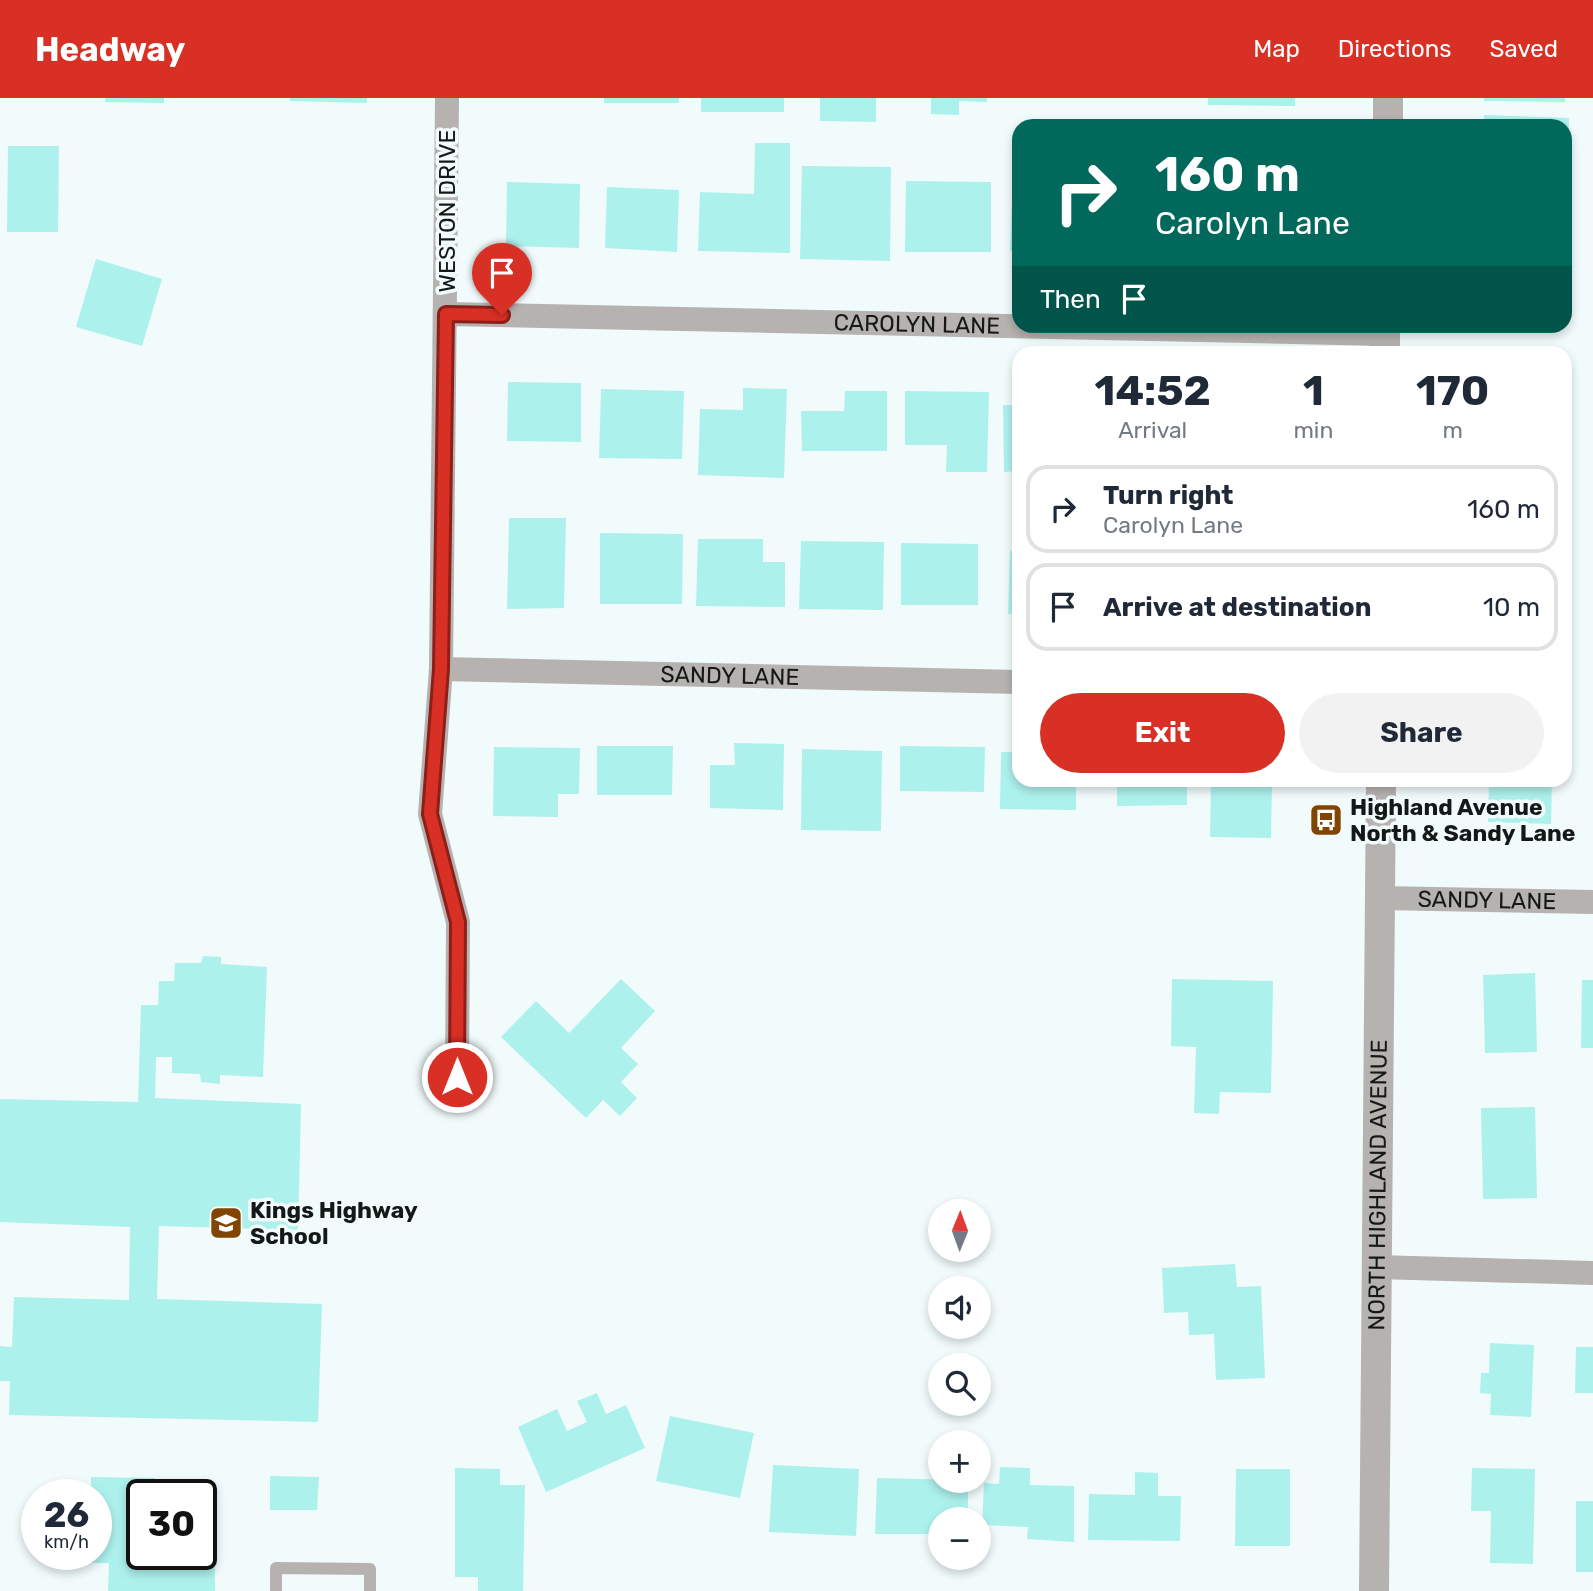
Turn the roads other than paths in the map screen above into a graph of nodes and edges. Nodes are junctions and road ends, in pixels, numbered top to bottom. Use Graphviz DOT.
graph roads {
  1 [pos="447,98"];
  2 [pos="1388,98"];
  3 [pos="1388,119"];
  4 [pos="446,314"];
  5 [pos="1012,328"];
  6 [pos="1189,333"];
  7 [pos="1385,338"];
  8 [pos="441,669"];
  9 [pos="1012,682"];
  10 [pos="1381,787"];
  11 [pos="1380,898"];
  12 [pos="1593,902"];
  13 [pos="457,1077"];
  14 [pos="1377,1267"];
  15 [pos="1593,1273"];
  16 [pos="276,1591"];
  17 [pos="370,1591"];
  18 [pos="1374,1591"];
  1 -- 4 [label="street, WESTON DRIVE"];
  2 -- 3 [label="street"];
  4 -- 5 [label="street, CAROLYN LANE"];
  4 -- 8 [label="street, WESTON DRIVE"];
  6 -- 7 [label="street, CAROLYN LANE"];
  8 -- 9 [label="street, SANDY LANE"];
  8 -- 13 [label="street, WESTON DRIVE"];
  10 -- 11 [label="street, NORTH HIGHLAND AVENUE"];
  11 -- 12 [label="street, SANDY LANE"];
  11 -- 14 [label="street, NORTH HIGHLAND AVENUE"];
  14 -- 15 [label="street"];
  14 -- 18 [label="street, NORTH HIGHLAND AVENUE"];
  16 -- 17 [label="lane"];
}
